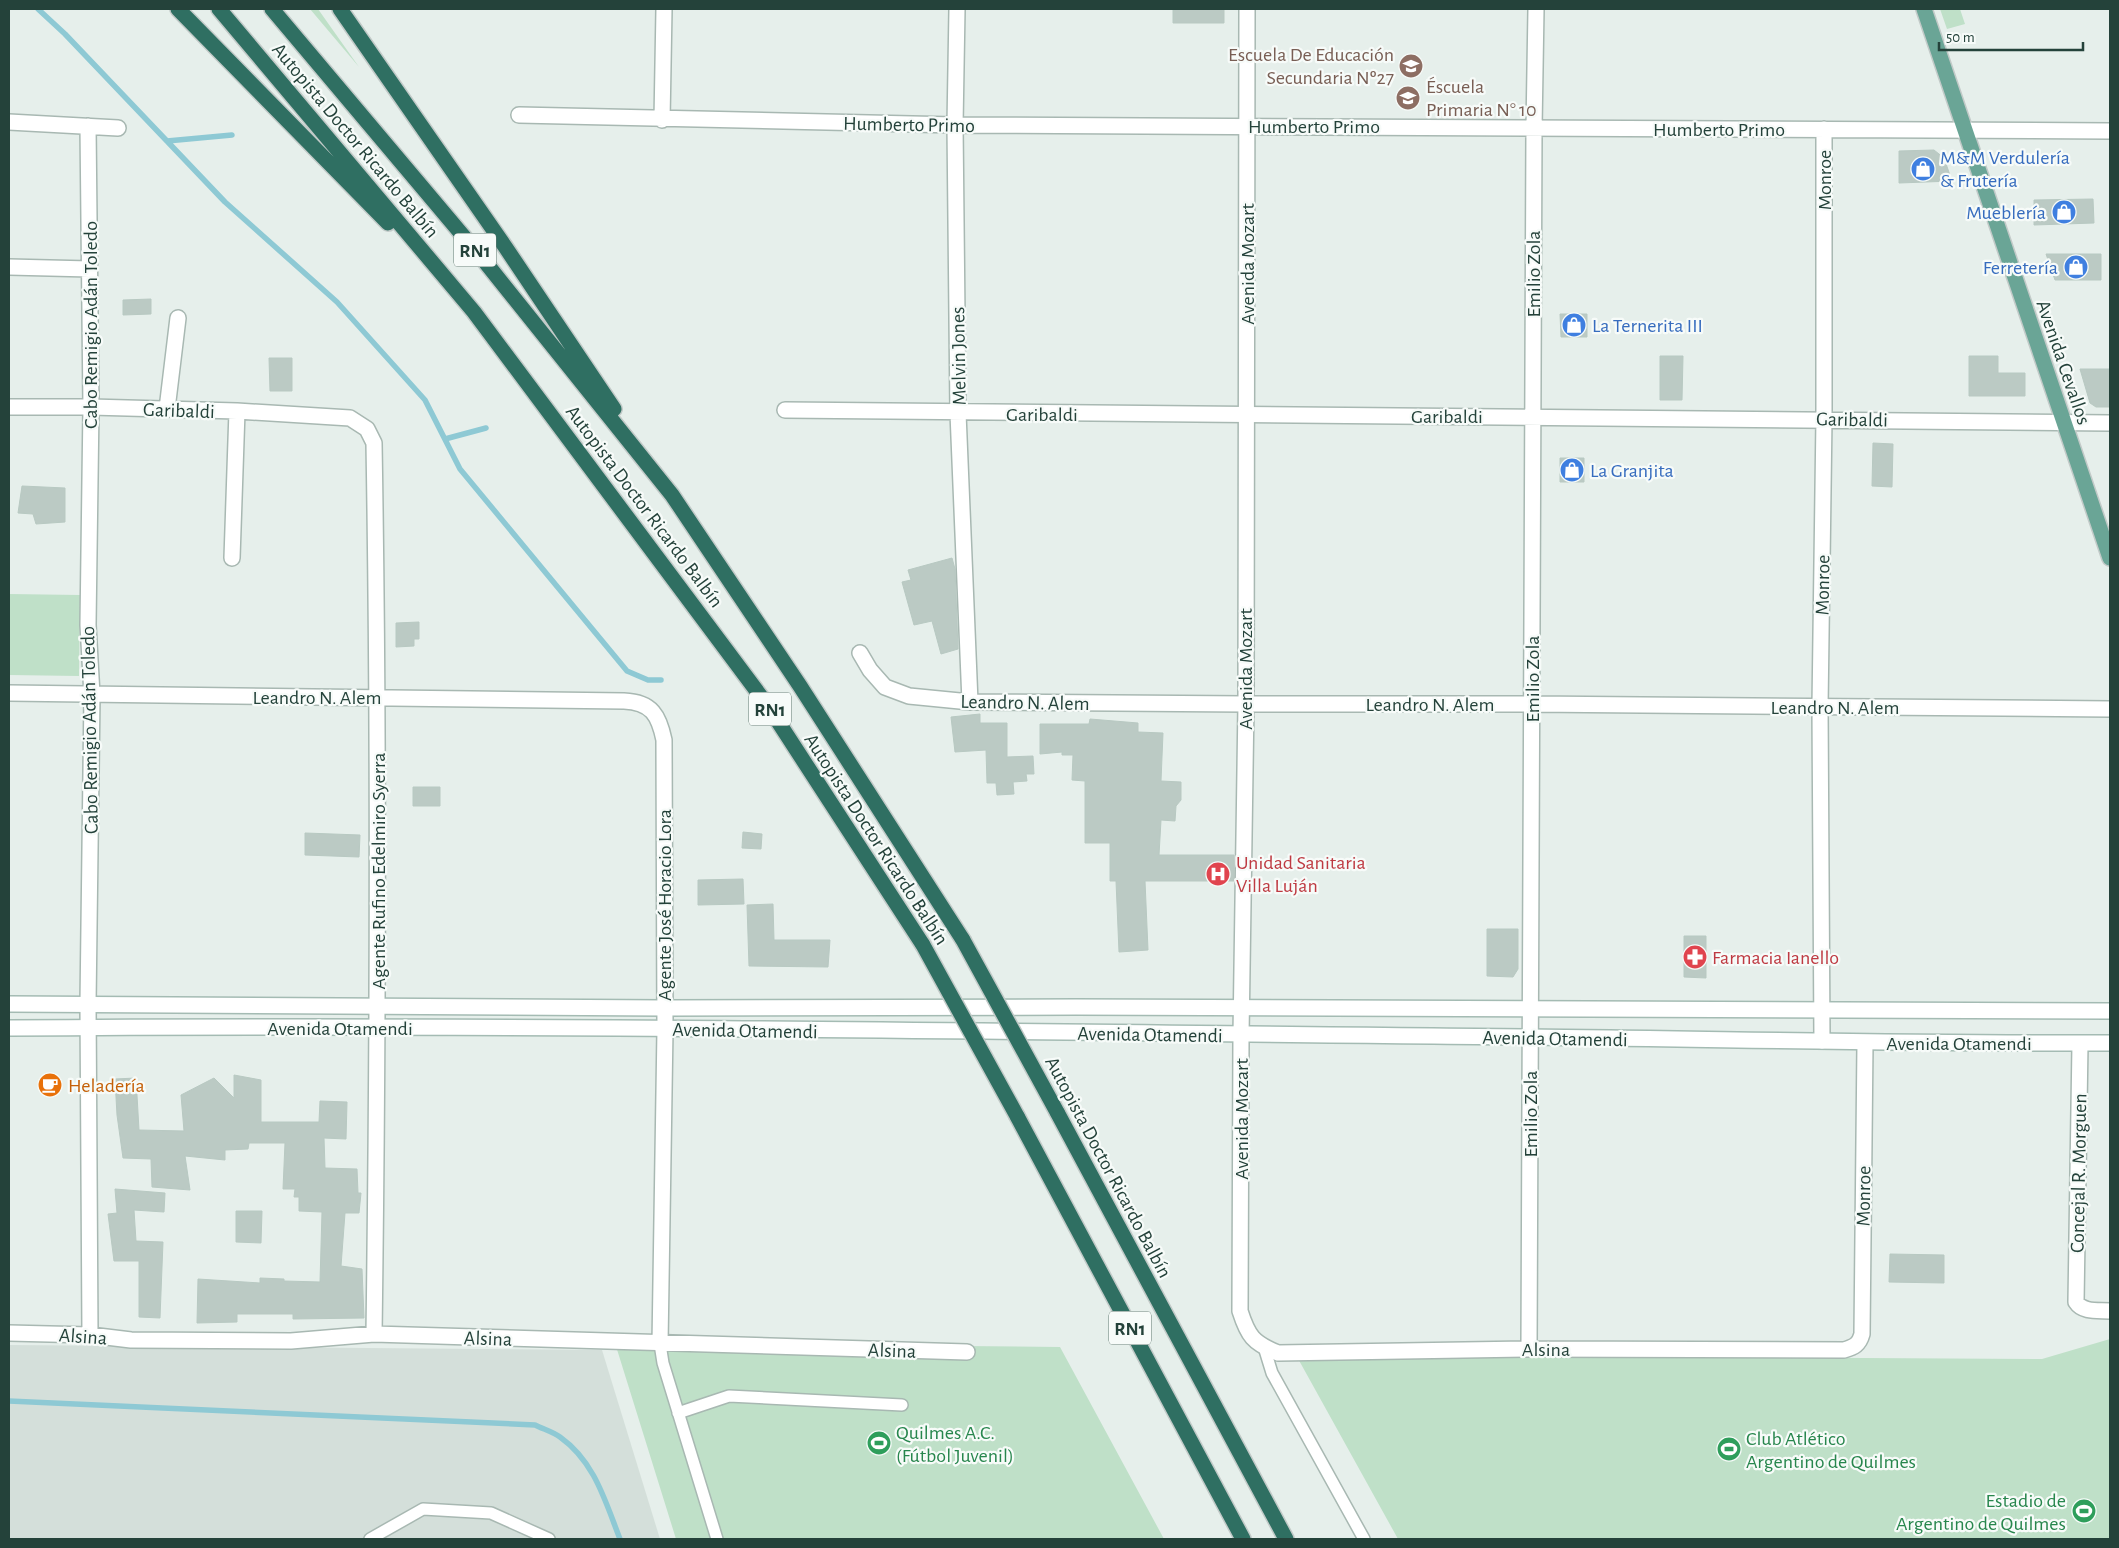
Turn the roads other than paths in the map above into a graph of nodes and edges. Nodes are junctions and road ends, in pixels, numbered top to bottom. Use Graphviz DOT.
graph roads {
  1 [pos="178,9"];
  2 [pos="220,9"];
  3 [pos="272,9"];
  4 [pos="340,9"];
  5 [pos="664,9"];
  6 [pos="956,9"];
  7 [pos="1247,9"];
  8 [pos="1536,9"];
  9 [pos="1924,9"];
  10 [pos="519,115"];
  11 [pos="662,120"];
  12 [pos="9,122"];
  13 [pos="955,125"];
  14 [pos="1248,125"];
  15 [pos="88,126"];
  16 [pos="118,128"];
  17 [pos="1534,128"];
  18 [pos="1824,129"];
  19 [pos="1965,130"];
  20 [pos="2110,132"];
  21 [pos="9,267"];
  22 [pos="90,269"];
  23 [pos="474,312"];
  24 [pos="178,318"];
  25 [pos="91,406"];
  26 [pos="9,407"];
  27 [pos="167,410"];
  28 [pos="785,410"];
  29 [pos="237,411"];
  30 [pos="958,413"];
  31 [pos="1246,415"];
  32 [pos="1533,416"];
  33 [pos="350,418"];
  34 [pos="1824,418"];
  35 [pos="2063,422"];
  36 [pos="2110,423"];
  37 [pos="672,495"];
  38 [pos="232,558"];
  39 [pos="2110,558"];
  40 [pos="860,653"];
  41 [pos="9,694"];
  42 [pos="92,695"];
  43 [pos="378,697"];
  44 [pos="624,701"];
  45 [pos="970,702"];
  46 [pos="1246,704"];
  47 [pos="1532,704"];
  48 [pos="1820,707"];
  49 [pos="2110,709"];
  50 [pos="9,1004"];
  51 [pos="88,1004"];
  52 [pos="378,1007"];
  53 [pos="664,1008"];
  54 [pos="1242,1008"];
  55 [pos="1531,1009"];
  56 [pos="1822,1009"];
  57 [pos="2110,1011"];
  58 [pos="89,1027"];
  59 [pos="9,1028"];
  60 [pos="378,1028"];
  61 [pos="665,1029"];
  62 [pos="1241,1035"];
  63 [pos="1530,1037"];
  64 [pos="1822,1041"];
  65 [pos="1865,1043"];
  66 [pos="2080,1044"];
  67 [pos="2110,1044"];
  68 [pos="2110,1311"];
  69 [pos="9,1333"];
  70 [pos="374,1334"];
  71 [pos="90,1335"];
  72 [pos="660,1344"];
  73 [pos="1264,1347"];
  74 [pos="1855,1347"];
  75 [pos="1529,1349"];
  76 [pos="967,1352"];
  77 [pos="902,1405"];
  78 [pos="678,1413"];
  79 [pos="370,1539"];
  80 [pos="549,1539"];
  81 [pos="717,1539"];
  82 [pos="1243,1539"];
  83 [pos="1286,1539"];
  84 [pos="1364,1539"];
  1 -- 23 [label="highway"];
  2 -- 23 [label="highway, Autopista Doctor Ricardo Balbín / RN1"];
  3 -- 37 [label="highway, Autopista Doctor Ricardo Balbín / RN1"];
  4 -- 37 [label="highway"];
  5 -- 11 [label="street"];
  6 -- 13 [label="street, Melvin Jones"];
  7 -- 14 [label="street, Avenida Mozart"];
  8 -- 17 [label="street, Emilio Zola"];
  9 -- 19 [label="main road, Avenida Cevallos"];
  10 -- 11 [label="street, Humberto Primo"];
  11 -- 13 [label="street, Humberto Primo"];
  12 -- 15 [label="street"];
  13 -- 14 [label="street, Humberto Primo"];
  13 -- 30 [label="street, Melvin Jones"];
  14 -- 17 [label="street, Humberto Primo"];
  14 -- 31 [label="street, Avenida Mozart"];
  15 -- 16 [label="street"];
  15 -- 22 [label="street, Cabo Remigio Adán Toledo"];
  17 -- 18 [label="street, Humberto Primo"];
  17 -- 32 [label="street, Emilio Zola"];
  18 -- 19 [label="street, Humberto Primo"];
  18 -- 34 [label="street, Monroe"];
  19 -- 20 [label="street, Humberto Primo"];
  19 -- 35 [label="main road, Avenida Cevallos"];
  21 -- 22 [label="street"];
  22 -- 25 [label="street, Cabo Remigio Adán Toledo"];
  23 -- 82 [label="highway, Autopista Doctor Ricardo Balbín / RN1, bridge"];
  24 -- 27 [label="street"];
  25 -- 26 [label="street, Garibaldi"];
  25 -- 27 [label="street, Garibaldi"];
  25 -- 42 [label="street, Cabo Remigio Adán Toledo"];
  27 -- 29 [label="street, Garibaldi"];
  28 -- 30 [label="street, Garibaldi"];
  29 -- 33 [label="street, Garibaldi"];
  29 -- 38 [label="street"];
  30 -- 31 [label="street, Garibaldi"];
  30 -- 45 [label="street, Melvin Jones"];
  31 -- 32 [label="street, Garibaldi"];
  31 -- 46 [label="street, Avenida Mozart"];
  32 -- 34 [label="street, Garibaldi"];
  32 -- 47 [label="street, Emilio Zola"];
  33 -- 43 [label="street, Agente Rufino Edelmiro Syerra"];
  34 -- 35 [label="street, Garibaldi"];
  34 -- 48 [label="street, Monroe"];
  35 -- 36 [label="street, Garibaldi"];
  35 -- 39 [label="main road, Avenida Cevallos"];
  37 -- 83 [label="highway, Autopista Doctor Ricardo Balbín / RN1, bridge"];
  40 -- 45 [label="street, Leandro N. Alem"];
  41 -- 42 [label="street, Leandro N. Alem"];
  42 -- 43 [label="street, Leandro N. Alem"];
  42 -- 51 [label="street, Cabo Remigio Adán Toledo"];
  43 -- 44 [label="street, Leandro N. Alem"];
  43 -- 52 [label="street, Agente Rufino Edelmiro Syerra"];
  44 -- 53 [label="street, Agente José Horacio Lora"];
  45 -- 46 [label="street, Leandro N. Alem"];
  46 -- 47 [label="street, Leandro N. Alem"];
  46 -- 54 [label="street, Avenida Mozart"];
  47 -- 48 [label="street, Leandro N. Alem"];
  47 -- 55 [label="street, Emilio Zola"];
  48 -- 49 [label="street, Leandro N. Alem"];
  48 -- 56 [label="street, Monroe"];
  50 -- 51 [label="street, Avenida Otamendi"];
  51 -- 52 [label="street, Avenida Otamendi"];
  51 -- 58 [label="street, Cabo Remigio Adán Toledo"];
  52 -- 53 [label="street, Avenida Otamendi"];
  52 -- 60 [label="street, Agente Rufino Edelmiro Syerra"];
  53 -- 54 [label="street, Avenida Otamendi"];
  53 -- 61 [label="street, Agente José Horacio Lora"];
  54 -- 55 [label="street, Avenida Otamendi"];
  54 -- 62 [label="street, Avenida Mozart"];
  55 -- 56 [label="street, Avenida Otamendi"];
  55 -- 63 [label="street, Emilio Zola"];
  56 -- 57 [label="street, Avenida Otamendi"];
  56 -- 64 [label="street, Monroe"];
  58 -- 59 [label="street, Avenida Otamendi"];
  58 -- 60 [label="street, Avenida Otamendi"];
  58 -- 71 [label="street, Cabo Remigio Adán Toledo"];
  60 -- 61 [label="street, Avenida Otamendi"];
  60 -- 70 [label="street, Agente Rufino Edelmiro Syerra"];
  61 -- 62 [label="street, Avenida Otamendi"];
  61 -- 72 [label="street, Agente José Horacio Lora"];
  62 -- 63 [label="street, Avenida Otamendi"];
  62 -- 73 [label="street, Avenida Mozart"];
  63 -- 64 [label="street, Avenida Otamendi"];
  63 -- 75 [label="street, Emilio Zola"];
  64 -- 65 [label="street, Avenida Otamendi"];
  65 -- 66 [label="street, Avenida Otamendi"];
  65 -- 74 [label="street, Monroe"];
  66 -- 67 [label="street, Avenida Otamendi"];
  66 -- 68 [label="street, Concejal R. Morguen"];
  69 -- 71 [label="street, Alsina"];
  70 -- 71 [label="street, Alsina"];
  70 -- 72 [label="street, Alsina"];
  72 -- 76 [label="street, Alsina"];
  72 -- 78 [label="lane"];
  73 -- 75 [label="street, Alsina"];
  73 -- 84 [label="lane"];
  74 -- 75 [label="street, Alsina"];
  77 -- 78 [label="lane"];
  78 -- 81 [label="lane"];
  79 -- 80 [label="lane"];
}
